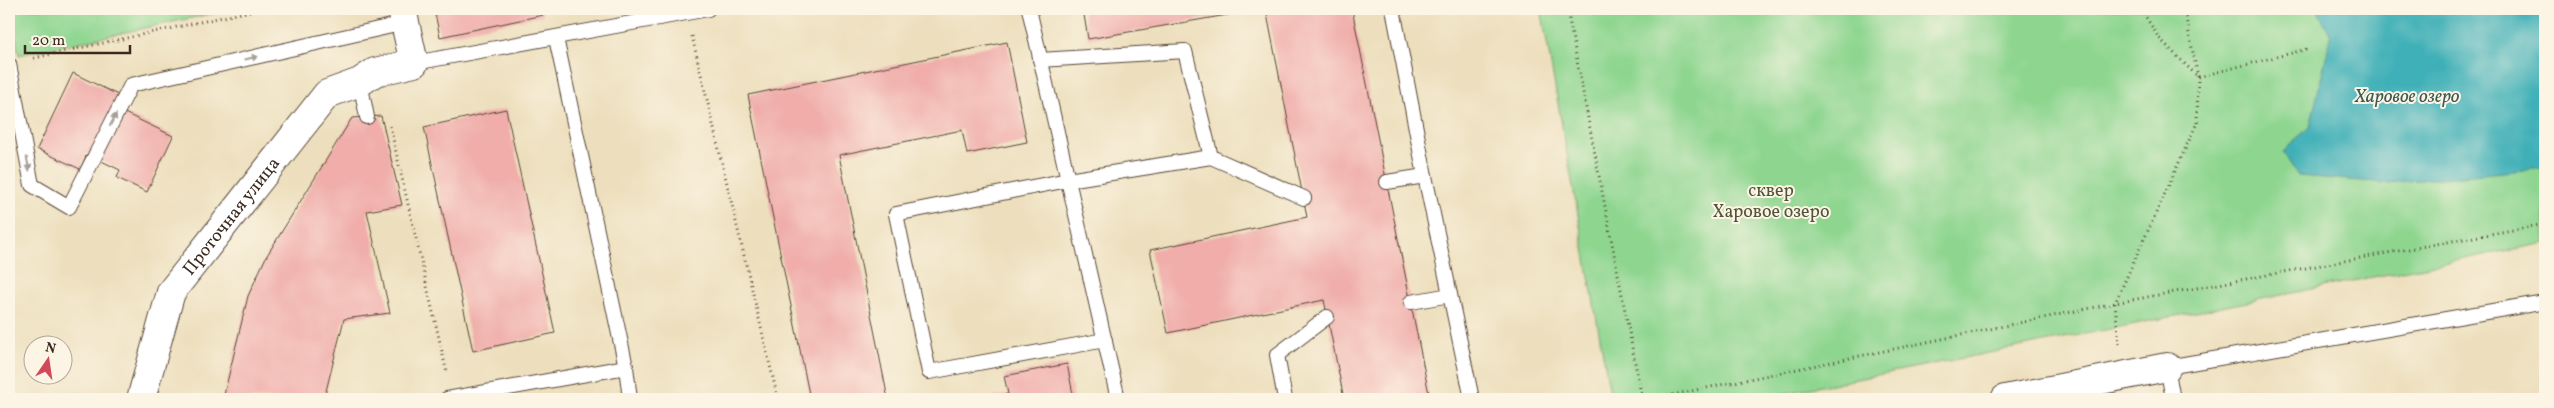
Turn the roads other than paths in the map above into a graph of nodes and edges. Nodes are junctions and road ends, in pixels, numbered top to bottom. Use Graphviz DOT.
graph roads {
  1 [pos="708,9"];
  2 [pos="1029,9"];
  3 [pos="1393,9"];
  4 [pos="404,16"];
  5 [pos="556,38"];
  6 [pos="1040,61"];
  7 [pos="414,63"];
  8 [pos="9,64"];
  9 [pos="367,77"];
  10 [pos="367,117"];
  11 [pos="1211,157"];
  12 [pos="1425,176"];
  13 [pos="1068,180"];
  14 [pos="1387,182"];
  15 [pos="1304,198"];
  16 [pos="1450,295"];
  17 [pos="1411,302"];
  18 [pos="2545,302"];
  19 [pos="1327,317"];
  20 [pos="1105,340"];
  21 [pos="2167,367"];
  22 [pos="626,368"];
  23 [pos="141,399"];
  24 [pos="450,399"];
  25 [pos="630,399"];
  26 [pos="1118,399"];
  27 [pos="1285,399"];
  28 [pos="1472,399"];
  29 [pos="2005,399"];
  30 [pos="2173,399"];
  1 -- 5 [label="lane"];
  2 -- 6 [label="lane"];
  3 -- 12 [label="lane"];
  4 -- 7 [label="street"];
  8 -- 4 [label="lane, one-way"];
  5 -- 7 [label="lane"];
  5 -- 22 [label="lane"];
  6 -- 11 [label="lane"];
  6 -- 13 [label="lane"];
  7 -- 9 [label="street, Проточная улица"];
  9 -- 10 [label="lane"];
  9 -- 23 [label="street, Проточная улица"];
  11 -- 13 [label="lane"];
  11 -- 15 [label="lane"];
  12 -- 14 [label="lane"];
  12 -- 16 [label="lane"];
  13 -- 20 [label="lane"];
  13 -- 20 [label="lane"];
  16 -- 17 [label="lane"];
  16 -- 28 [label="lane"];
  18 -- 21 [label="lane"];
  19 -- 27 [label="lane"];
  20 -- 26 [label="lane"];
  21 -- 29 [label="street"];
  21 -- 30 [label="lane"];
  22 -- 24 [label="lane"];
  22 -- 25 [label="lane"];
}
